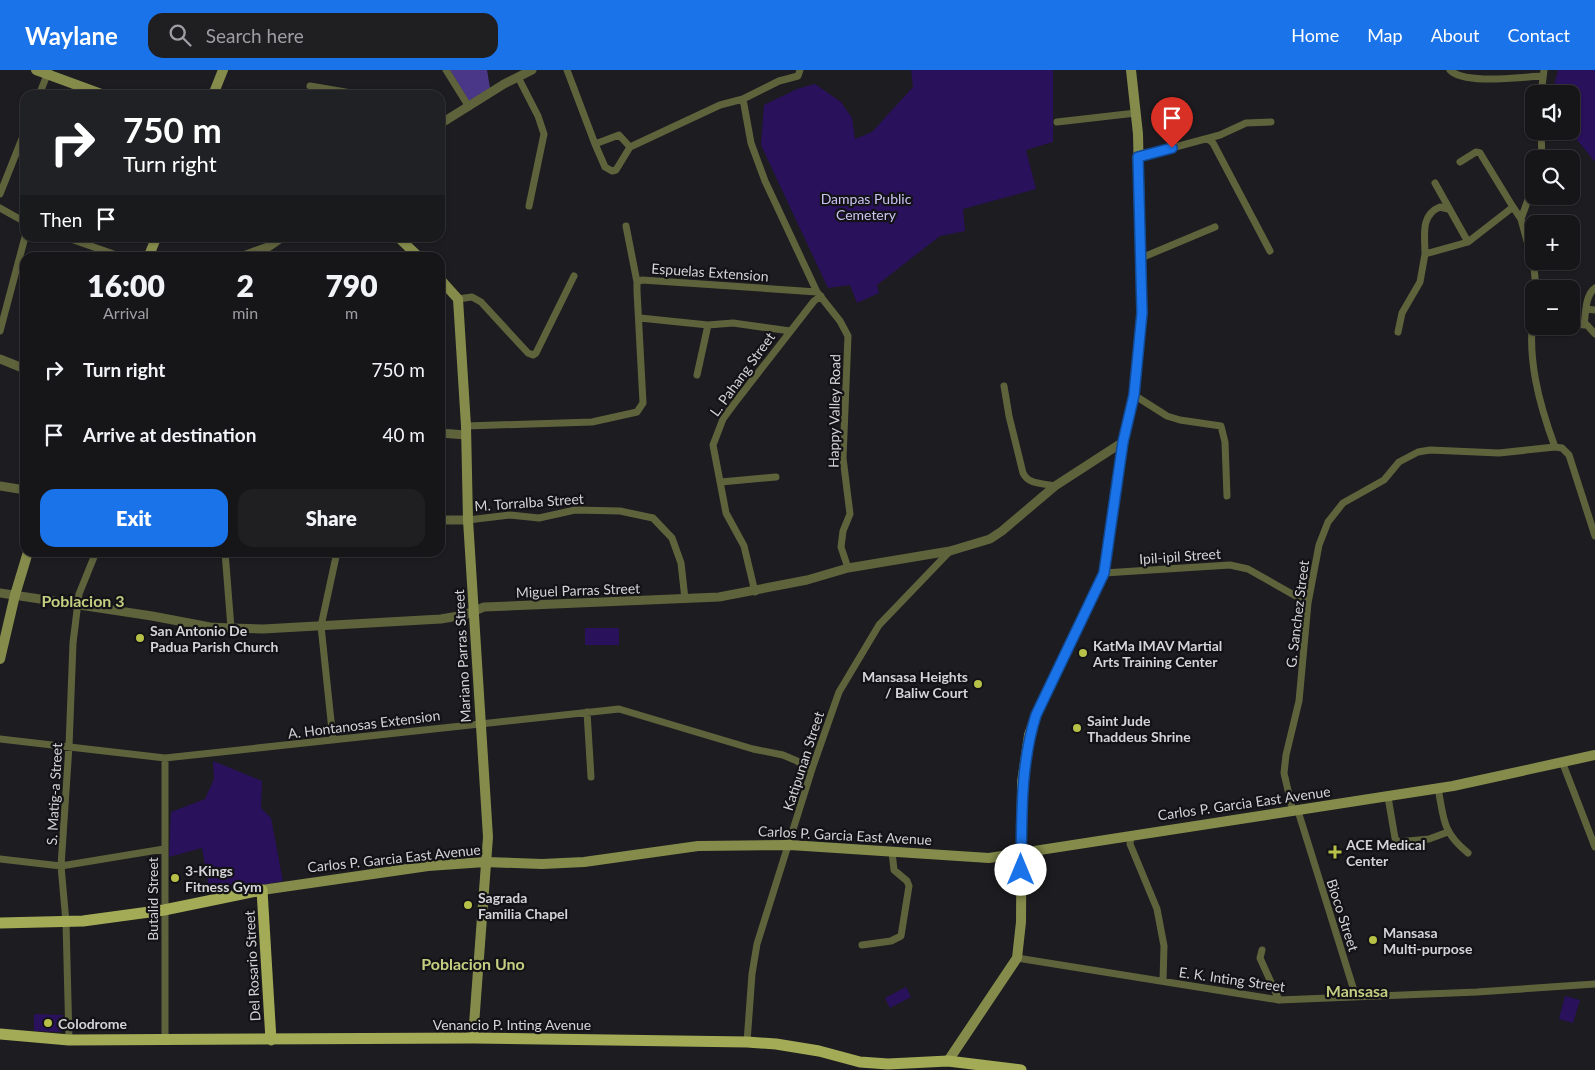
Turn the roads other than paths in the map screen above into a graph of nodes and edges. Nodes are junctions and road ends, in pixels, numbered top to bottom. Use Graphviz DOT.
graph roads {
  1 [pos="36,70"];
  2 [pos="223,70"];
  3 [pos="446,70"];
  4 [pos="532,70"];
  5 [pos="567,70"];
  6 [pos="800,70"];
  7 [pos="1131,70"];
  8 [pos="1450,70"];
  9 [pos="48,72"];
  10 [pos="1543,73"];
  11 [pos="518,77"];
  12 [pos="310,86"];
  13 [pos="41,90"];
  14 [pos="92,90"];
  15 [pos="215,90"];
  16 [pos="333,90"];
  17 [pos="743,99"];
  18 [pos="469,107"];
  19 [pos="1136,113"];
  20 [pos="445,121"];
  21 [pos="1057,122"];
  22 [pos="1271,122"];
  23 [pos="1208,138"];
  24 [pos="20,144"];
  25 [pos="595,144"];
  26 [pos="630,147"];
  27 [pos="1138,157"];
  28 [pos="1460,162"];
  29 [pos="1435,183"];
  30 [pos="0,194"];
  31 [pos="1526,205"];
  32 [pos="529,206"];
  33 [pos="1513,207"];
  34 [pos="0,208"];
  35 [pos="1448,209"];
  36 [pos="20,219"];
  37 [pos="1521,219"];
  38 [pos="626,226"];
  39 [pos="1215,227"];
  40 [pos="79,242"];
  41 [pos="276,242"];
  42 [pos="402,242"];
  43 [pos="1468,242"];
  44 [pos="1270,251"];
  45 [pos="108,252"];
  46 [pos="254,252"];
  47 [pos="413,252"];
  48 [pos="1425,254"];
  49 [pos="20,256"];
  50 [pos="1141,258"];
  51 [pos="574,276"];
  52 [pos="1535,280"];
  53 [pos="637,282"];
  54 [pos="445,285"];
  55 [pos="1595,288"];
  56 [pos="819,294"];
  57 [pos="458,299"];
  58 [pos="1586,309"];
  59 [pos="1595,310"];
  60 [pos="640,318"];
  61 [pos="1580,324"];
  62 [pos="1584,324"];
  63 [pos="708,325"];
  64 [pos="0,331"];
  65 [pos="790,331"];
  66 [pos="1398,332"];
  67 [pos="1595,334"];
  68 [pos="1530,335"];
  69 [pos="0,359"];
  70 [pos="20,367"];
  71 [pos="697,375"];
  72 [pos="1004,386"];
  73 [pos="1134,395"];
  74 [pos="466,430"];
  75 [pos="445,432"];
  76 [pos="1123,442"];
  77 [pos="1555,447"];
  78 [pos="776,477"];
  79 [pos="722,482"];
  80 [pos="0,486"];
  81 [pos="1055,486"];
  82 [pos="20,489"];
  83 [pos="1227,496"];
  84 [pos="445,520"];
  85 [pos="468,520"];
  86 [pos="1595,536"];
  87 [pos="950,551"];
  88 [pos="26,557"];
  89 [pos="94,557"];
  90 [pos="225,557"];
  91 [pos="336,557"];
  92 [pos="848,568"];
  93 [pos="1104,573"];
  94 [pos="755,592"];
  95 [pos="0,593"];
  96 [pos="15,595"];
  97 [pos="685,599"];
  98 [pos="1308,603"];
  99 [pos="78,604"];
  100 [pos="474,611"];
  101 [pos="321,626"];
  102 [pos="231,628"];
  103 [pos="0,659"];
  104 [pos="587,712"];
  105 [pos="480,723"];
  106 [pos="0,739"];
  107 [pos="333,740"];
  108 [pos="69,746"];
  109 [pos="1595,755"];
  110 [pos="165,758"];
  111 [pos="1563,764"];
  112 [pos="811,772"];
  113 [pos="591,777"];
  114 [pos="1438,788"];
  115 [pos="1388,797"];
  116 [pos="1295,811"];
  117 [pos="1448,832"];
  118 [pos="1131,835"];
  119 [pos="790,845"];
  120 [pos="1595,847"];
  121 [pos="164,849"];
  122 [pos="892,852"];
  123 [pos="1022,853"];
  124 [pos="1468,853"];
  125 [pos="0,859"];
  126 [pos="485,862"];
  127 [pos="61,866"];
  128 [pos="262,890"];
  129 [pos="164,910"];
  130 [pos="66,922"];
  131 [pos="0,923"];
  132 [pos="862,945"];
  133 [pos="1262,950"];
  134 [pos="1017,958"];
  135 [pos="1163,981"];
  136 [pos="1595,984"];
  137 [pos="1356,998"];
  138 [pos="1278,1000"];
  139 [pos="0,1034"];
  140 [pos="473,1038"];
  141 [pos="69,1040"];
  142 [pos="165,1040"];
  143 [pos="271,1040"];
  144 [pos="748,1042"];
  145 [pos="948,1061"];
  146 [pos="1021,1070"];
  1 -- 9 [label="main road"];
  2 -- 15 [label="main road"];
  3 -- 18 [label="street"];
  4 -- 11 [label="street"];
  5 -- 25 [label="street"];
  6 -- 17 [label="street"];
  7 -- 19 [label="main road"];
  8 -- 10 [label="street"];
  9 -- 13 [label="street"];
  9 -- 14 [label="main road"];
  11 -- 18 [label="street"];
  11 -- 32 [label="street"];
  12 -- 16 [label="street"];
  17 -- 26 [label="street"];
  17 -- 56 [label="street, Happy Valley Road"];
  18 -- 20 [label="street"];
  19 -- 21 [label="street"];
  19 -- 27 [label="main road"];
  22 -- 23 [label="street"];
  23 -- 27 [label="street"];
  23 -- 44 [label="street"];
  24 -- 30 [label="street"];
  25 -- 26 [label="street"];
  25 -- 26 [label="street"];
  27 -- 50 [label="main road"];
  28 -- 33 [label="street"];
  29 -- 35 [label="street"];
  31 -- 37 [label="street"];
  33 -- 37 [label="street"];
  33 -- 43 [label="street"];
  34 -- 36 [label="street"];
  35 -- 43 [label="street"];
  35 -- 48 [label="street"];
  37 -- 52 [label="street"];
  38 -- 53 [label="street"];
  39 -- 50 [label="street"];
  40 -- 45 [label="street"];
  41 -- 46 [label="street"];
  42 -- 47 [label="main road"];
  43 -- 48 [label="street"];
  48 -- 66 [label="street"];
  49 -- 64 [label="street"];
  50 -- 73 [label="main road"];
  51 -- 57 [label="street"];
  53 -- 56 [label="street, Espuelas Extension"];
  53 -- 60 [label="street, Espuelas Extension"];
  54 -- 57 [label="main road"];
  55 -- 58 [label="street"];
  56 -- 65 [label="street, L. Pahang Street"];
  56 -- 92 [label="street, Happy Valley Road"];
  57 -- 74 [label="main road, Mariano Parras Street"];
  58 -- 59 [label="street"];
  58 -- 62 [label="street"];
  60 -- 63 [label="street"];
  60 -- 74 [label="street, Espuelas Extension"];
  61 -- 62 [label="street"];
  62 -- 67 [label="street"];
  63 -- 65 [label="street"];
  63 -- 71 [label="street"];
  65 -- 79 [label="street, L. Pahang Street"];
  68 -- 77 [label="street"];
  69 -- 70 [label="street"];
  72 -- 81 [label="street"];
  73 -- 76 [label="main road"];
  73 -- 83 [label="street"];
  74 -- 75 [label="street"];
  74 -- 85 [label="main road, Mariano Parras Street"];
  76 -- 81 [label="street, Miguel Parras Street"];
  76 -- 93 [label="main road"];
  77 -- 86 [label="street"];
  77 -- 98 [label="street, G. Sanchez Street"];
  78 -- 79 [label="street"];
  79 -- 94 [label="street, L. Pahang Street"];
  80 -- 82 [label="street"];
  81 -- 87 [label="street, Miguel Parras Street"];
  84 -- 85 [label="street, M. Torralba Street"];
  85 -- 97 [label="street, M. Torralba Street"];
  85 -- 100 [label="main road, Mariano Parras Street"];
  87 -- 92 [label="street, Miguel Parras Street"];
  87 -- 112 [label="street, Katipunan Street"];
  88 -- 96 [label="main road"];
  89 -- 99 [label="street, S. Matig-a Street"];
  90 -- 102 [label="street"];
  91 -- 101 [label="street"];
  92 -- 94 [label="street, Miguel Parras Street"];
  93 -- 98 [label="street, Ipil-ipil Street"];
  93 -- 123 [label="main road"];
  94 -- 97 [label="street, Miguel Parras Street"];
  95 -- 96 [label="street, Miguel Parras Street"];
  96 -- 99 [label="street, Miguel Parras Street"];
  96 -- 103 [label="main road"];
  97 -- 100 [label="street, Miguel Parras Street"];
  98 -- 116 [label="street, G. Sanchez Street"];
  99 -- 102 [label="street, Miguel Parras Street"];
  99 -- 108 [label="street, S. Matig-a Street"];
  100 -- 101 [label="street, Miguel Parras Street"];
  100 -- 105 [label="main road, Mariano Parras Street"];
  101 -- 102 [label="street, Miguel Parras Street"];
  101 -- 107 [label="street"];
  104 -- 105 [label="street, A. Hontanosas Extension"];
  104 -- 112 [label="street, A. Hontanosas Extension"];
  104 -- 113 [label="street"];
  105 -- 107 [label="street, A. Hontanosas Extension"];
  105 -- 126 [label="main road, Mariano Parras Street"];
  106 -- 108 [label="street, A. Hontanosas Extension"];
  107 -- 110 [label="street, A. Hontanosas Extension"];
  108 -- 110 [label="street, A. Hontanosas Extension"];
  108 -- 127 [label="street, S. Matig-a Street"];
  109 -- 111 [label="main road, Carlos P. Garcia East Avenue"];
  110 -- 121 [label="street, Butalid Street"];
  111 -- 114 [label="main road, Carlos P. Garcia East Avenue"];
  111 -- 120 [label="street"];
  112 -- 119 [label="street, Katipunan Street"];
  114 -- 115 [label="main road, Carlos P. Garcia East Avenue"];
  114 -- 117 [label="street"];
  115 -- 116 [label="main road, Carlos P. Garcia East Avenue"];
  115 -- 117 [label="street"];
  116 -- 118 [label="main road, Carlos P. Garcia East Avenue"];
  116 -- 137 [label="street, Bioco Street"];
  117 -- 124 [label="street"];
  118 -- 123 [label="main road, Carlos P. Garcia East Avenue"];
  118 -- 135 [label="street"];
  119 -- 122 [label="main road, Carlos P. Garcia East Avenue"];
  119 -- 126 [label="main road, Carlos P. Garcia East Avenue"];
  119 -- 144 [label="street, Katipunan Street"];
  121 -- 127 [label="street"];
  121 -- 129 [label="street, Butalid Street"];
  122 -- 123 [label="main road, Carlos P. Garcia East Avenue"];
  122 -- 132 [label="street"];
  123 -- 134 [label="main road"];
  125 -- 127 [label="street"];
  126 -- 128 [label="main road, Carlos P. Garcia East Avenue"];
  126 -- 140 [label="main road, Mariano Parras Street"];
  127 -- 130 [label="street, S. Matig-a Street"];
  128 -- 129 [label="main road, Carlos P. Garcia East Avenue"];
  128 -- 143 [label="main road, Del Rosario Street"];
  129 -- 130 [label="main road, Carlos P. Garcia East Avenue"];
  129 -- 142 [label="street, Butalid Street"];
  130 -- 131 [label="main road, Carlos P. Garcia East Avenue"];
  130 -- 141 [label="street, S. Matig-a Street"];
  133 -- 138 [label="street"];
  134 -- 135 [label="street, E. K. Inting Street"];
  134 -- 145 [label="main road"];
  135 -- 138 [label="street, E. K. Inting Street"];
  136 -- 137 [label="street, E. K. Inting Street"];
  137 -- 138 [label="street, E. K. Inting Street"];
  139 -- 141 [label="main road, Venancio P. Inting Avenue"];
  140 -- 143 [label="main road, Venancio P. Inting Avenue"];
  140 -- 144 [label="main road, Venancio P. Inting Avenue"];
  141 -- 142 [label="main road, Venancio P. Inting Avenue"];
  142 -- 143 [label="main road, Venancio P. Inting Avenue"];
  144 -- 145 [label="main road, Venancio P. Inting Avenue"];
  145 -- 146 [label="main road, Venancio P. Inting Avenue"];
}
